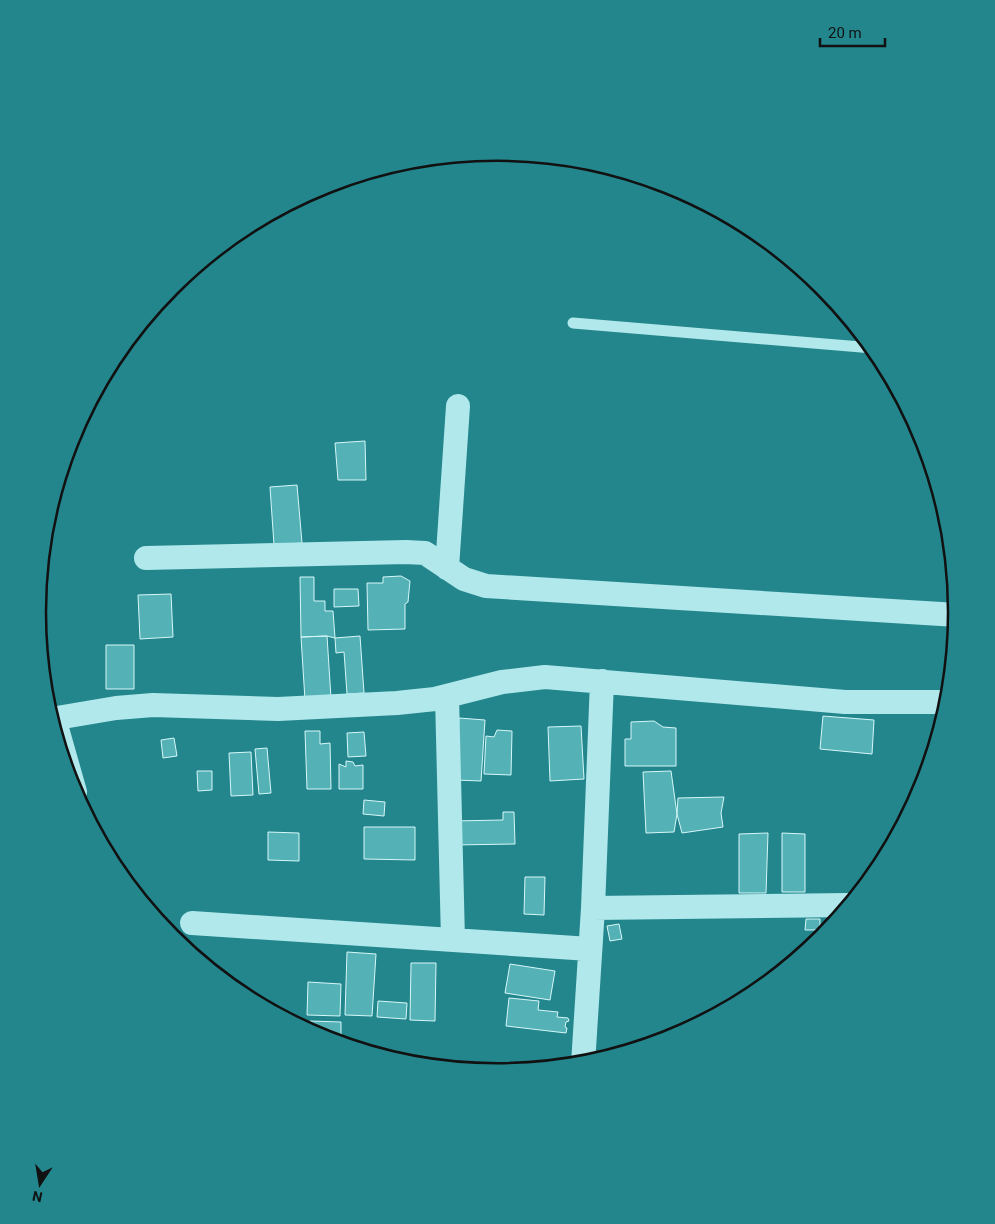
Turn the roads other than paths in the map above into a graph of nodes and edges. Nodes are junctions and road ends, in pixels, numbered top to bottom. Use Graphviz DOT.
graph roads {
  1 [pos="573,322"];
  2 [pos="863,347"];
  3 [pos="458,406"];
  4 [pos="146,558"];
  5 [pos="447,568"];
  6 [pos="949,615"];
  7 [pos="602,681"];
  8 [pos="447,696"];
  9 [pos="940,702"];
  10 [pos="59,717"];
  11 [pos="841,905"];
  12 [pos="593,908"];
  13 [pos="192,923"];
  14 [pos="454,940"];
  15 [pos="590,949"];
  16 [pos="586,1055"];
  1 -- 2 [label="lane"];
  3 -- 5 [label="street"];
  4 -- 5 [label="street"];
  5 -- 6 [label="street"];
  7 -- 8 [label="street"];
  7 -- 9 [label="street"];
  7 -- 12 [label="street"];
  8 -- 10 [label="street"];
  8 -- 14 [label="street"];
  11 -- 12 [label="street"];
  12 -- 15 [label="street"];
  13 -- 14 [label="street"];
  14 -- 15 [label="street"];
  15 -- 16 [label="street"];
}
